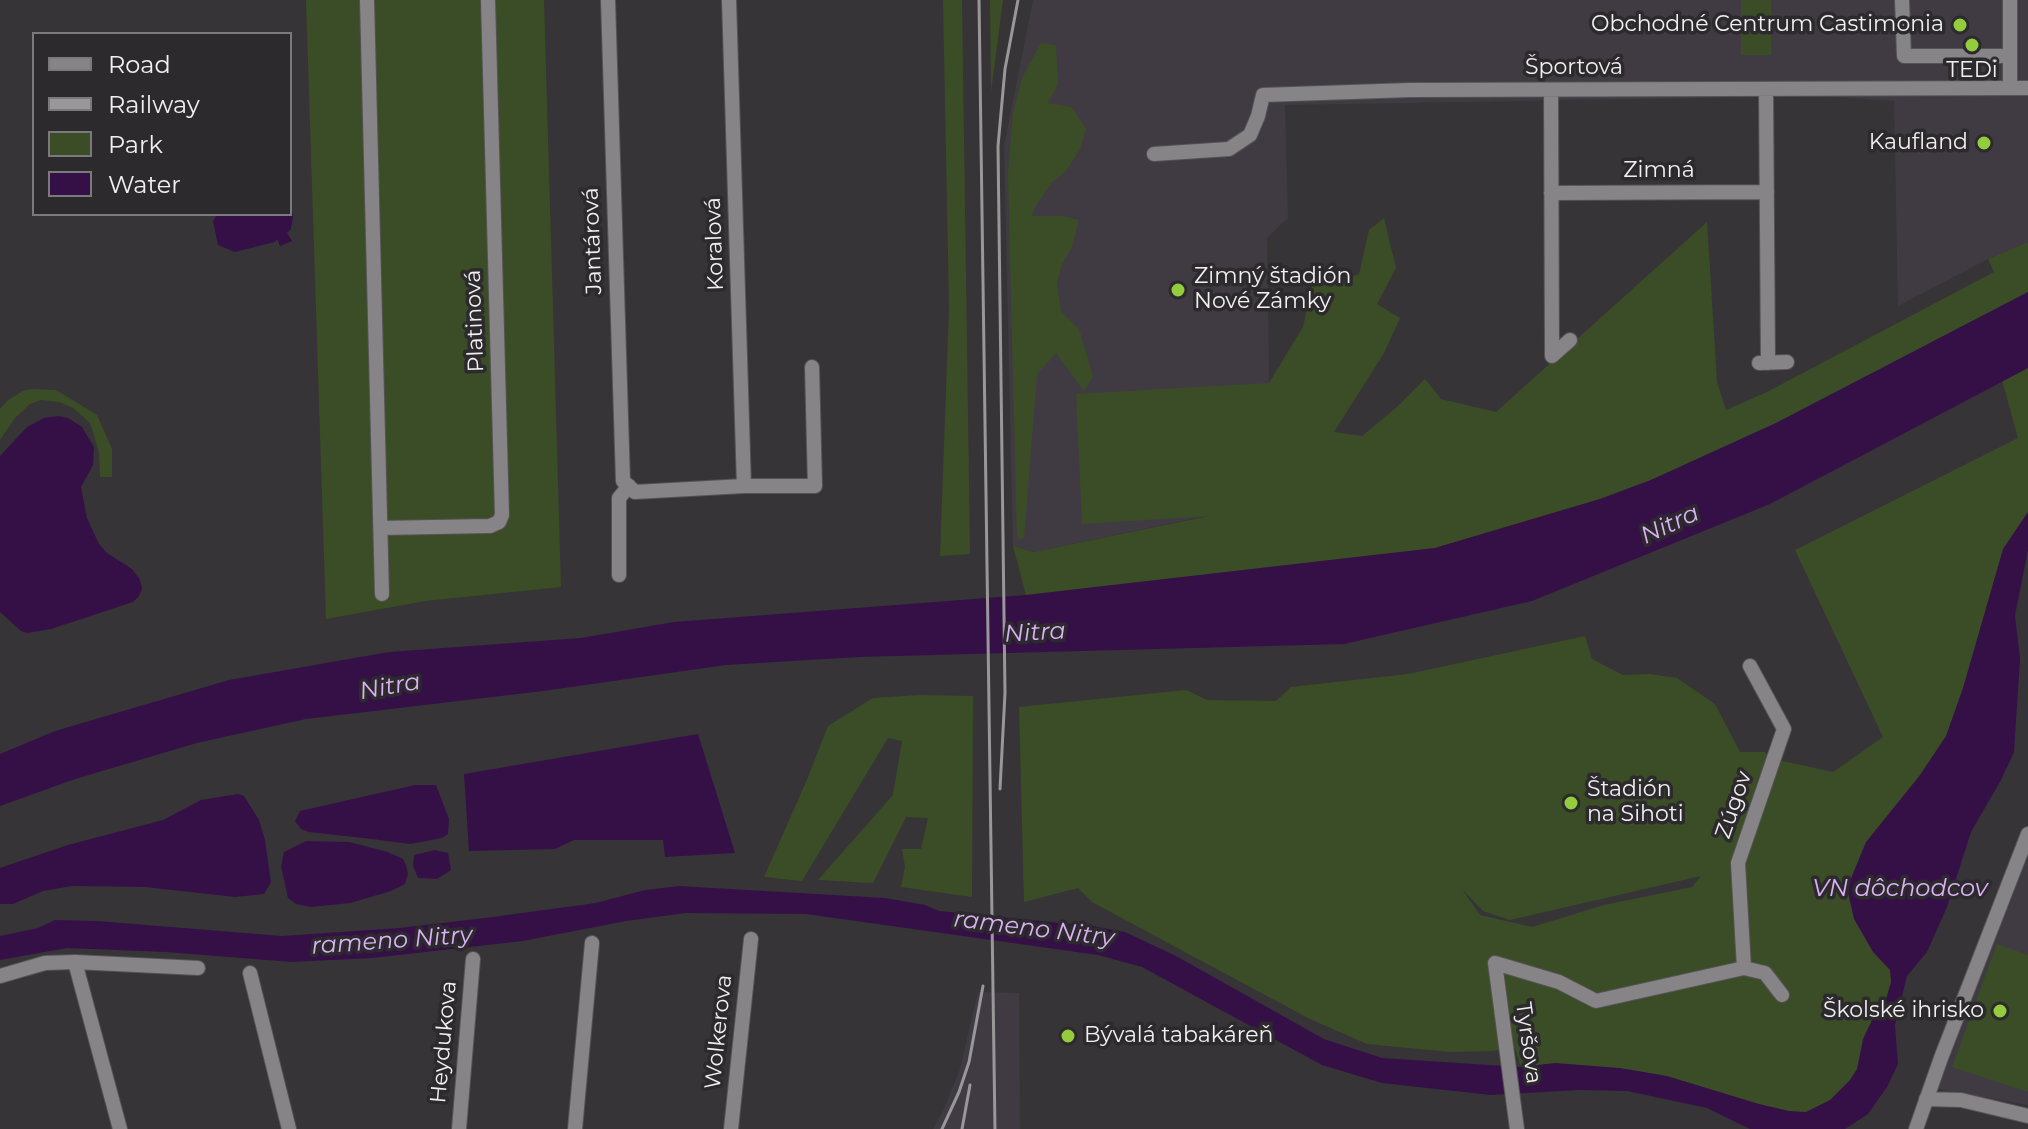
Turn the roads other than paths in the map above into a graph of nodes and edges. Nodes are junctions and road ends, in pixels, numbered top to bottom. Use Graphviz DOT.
graph roads {
  1 [pos="367,0"];
  2 [pos="488,0"];
  3 [pos="608,0"];
  4 [pos="729,0"];
  5 [pos="1902,0"];
  6 [pos="2010,0"];
  7 [pos="2010,56"];
  8 [pos="2010,88"];
  9 [pos="2028,88"];
  10 [pos="1551,90"];
  11 [pos="1766,90"];
  12 [pos="1154,154"];
  13 [pos="1767,192"];
  14 [pos="1551,193"];
  15 [pos="1570,340"];
  16 [pos="1787,362"];
  17 [pos="812,367"];
  18 [pos="626,484"];
  19 [pos="744,486"];
  20 [pos="381,528"];
  21 [pos="619,575"];
  22 [pos="382,594"];
  23 [pos="1750,666"];
  24 [pos="2028,834"];
  25 [pos="751,939"];
  26 [pos="592,943"];
  27 [pos="473,959"];
  28 [pos="75,962"];
  29 [pos="198,968"];
  30 [pos="1744,968"];
  31 [pos="250,973"];
  32 [pos="0,976"];
  33 [pos="1782,995"];
  34 [pos="1926,1099"];
  35 [pos="2028,1116"];
  36 [pos="120,1129"];
  37 [pos="289,1129"];
  38 [pos="459,1129"];
  39 [pos="575,1129"];
  40 [pos="731,1129"];
  41 [pos="1517,1129"];
  42 [pos="1916,1129"];
  1 -- 20 [label="street"];
  2 -- 20 [label="street, Platinová"];
  3 -- 18 [label="street, Jantárová"];
  4 -- 19 [label="street, Koralová"];
  5 -- 7 [label="street"];
  6 -- 7 [label="street"];
  7 -- 8 [label="street"];
  8 -- 9 [label="street, Športová"];
  8 -- 11 [label="street, Športová"];
  10 -- 11 [label="street, Športová"];
  10 -- 12 [label="street, Športová"];
  10 -- 14 [label="street"];
  11 -- 13 [label="street"];
  13 -- 14 [label="street, Zimná"];
  13 -- 16 [label="street"];
  14 -- 15 [label="street"];
  17 -- 19 [label="street"];
  18 -- 19 [label="street"];
  18 -- 21 [label="street, Jantárová"];
  20 -- 22 [label="street"];
  23 -- 30 [label="street, Zúgov"];
  24 -- 34 [label="street"];
  25 -- 40 [label="street, Wolkerova"];
  26 -- 39 [label="street"];
  27 -- 38 [label="street, Heydukova"];
  28 -- 29 [label="street"];
  28 -- 32 [label="street"];
  28 -- 36 [label="street"];
  30 -- 33 [label="street"];
  30 -- 41 [label="street, Tyršova"];
  31 -- 37 [label="street"];
  34 -- 35 [label="street"];
  34 -- 42 [label="street"];
}
